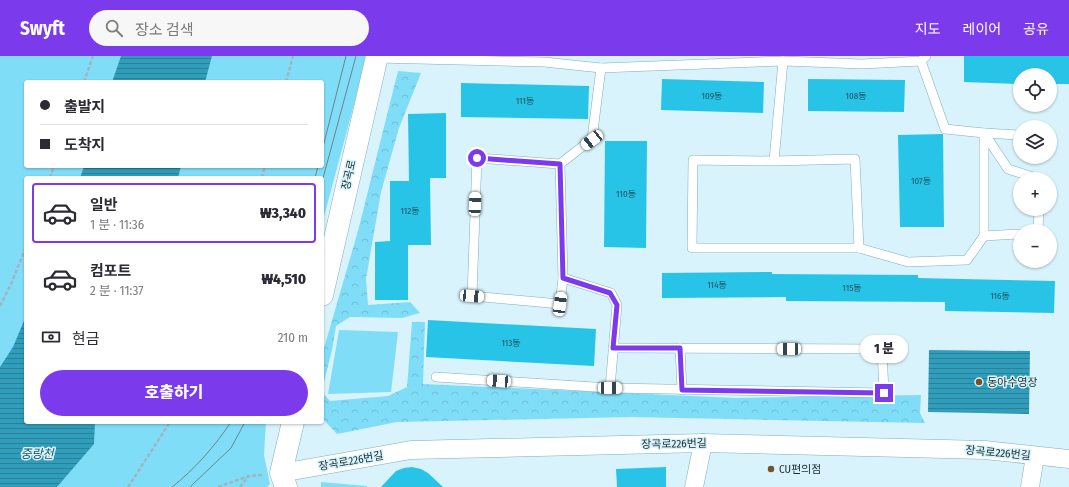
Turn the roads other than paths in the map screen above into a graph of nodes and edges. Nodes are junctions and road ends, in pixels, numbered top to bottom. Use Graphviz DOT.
graph roads {
  1 [pos="376,57"];
  2 [pos="923,58"];
  3 [pos="544,59"];
  4 [pos="729,60"];
  5 [pos="863,60"];
  6 [pos="783,61"];
  7 [pos="601,68"];
  8 [pos="984,133"];
  9 [pos="1013,134"];
  10 [pos="774,161"];
  11 [pos="560,164"];
  12 [pos="1017,172"];
  13 [pos="1013,234"];
  14 [pos="984,236"];
  15 [pos="859,248"];
  16 [pos="563,278"];
  17 [pos="324,286"];
  18 [pos="613,348"];
  19 [pos="680,348"];
  20 [pos="436,377"];
  21 [pos="610,388"];
  22 [pos="682,390"];
  23 [pos="293,424"];
  24 [pos="703,443"];
  25 [pos="1035,456"];
  26 [pos="1069,459"];
  27 [pos="284,480"];
  28 [pos="694,487"];
  29 [pos="1030,487"];
  1 -- 3 [label="lane"];
  1 -- 17 [label="street, 장곡로"];
  2 -- 5 [label="lane"];
  2 -- 8 [label="lane"];
  3 -- 7 [label="lane"];
  4 -- 6 [label="lane"];
  4 -- 7 [label="lane"];
  5 -- 6 [label="lane"];
  6 -- 10 [label="lane"];
  7 -- 11 [label="lane"];
  8 -- 9 [label="lane"];
  8 -- 12 [label="lane"];
  8 -- 14 [label="lane"];
  10 -- 15 [label="lane"];
  10 -- 15 [label="lane"];
  11 -- 16 [label="lane"];
  11 -- 16 [label="lane"];
  13 -- 14 [label="lane"];
  14 -- 15 [label="lane"];
  16 -- 18 [label="lane"];
  18 -- 19 [label="lane"];
  18 -- 21 [label="lane"];
  19 -- 22 [label="lane"];
  19 -- 22 [label="lane"];
  20 -- 21 [label="lane"];
  21 -- 22 [label="lane"];
  23 -- 27 [label="street"];
  24 -- 25 [label="street, 장곡로226번길"];
  24 -- 27 [label="street, 장곡로226번길"];
  24 -- 28 [label="street"];
  25 -- 26 [label="street, 장곡로226번길"];
  25 -- 29 [label="street"];
}
